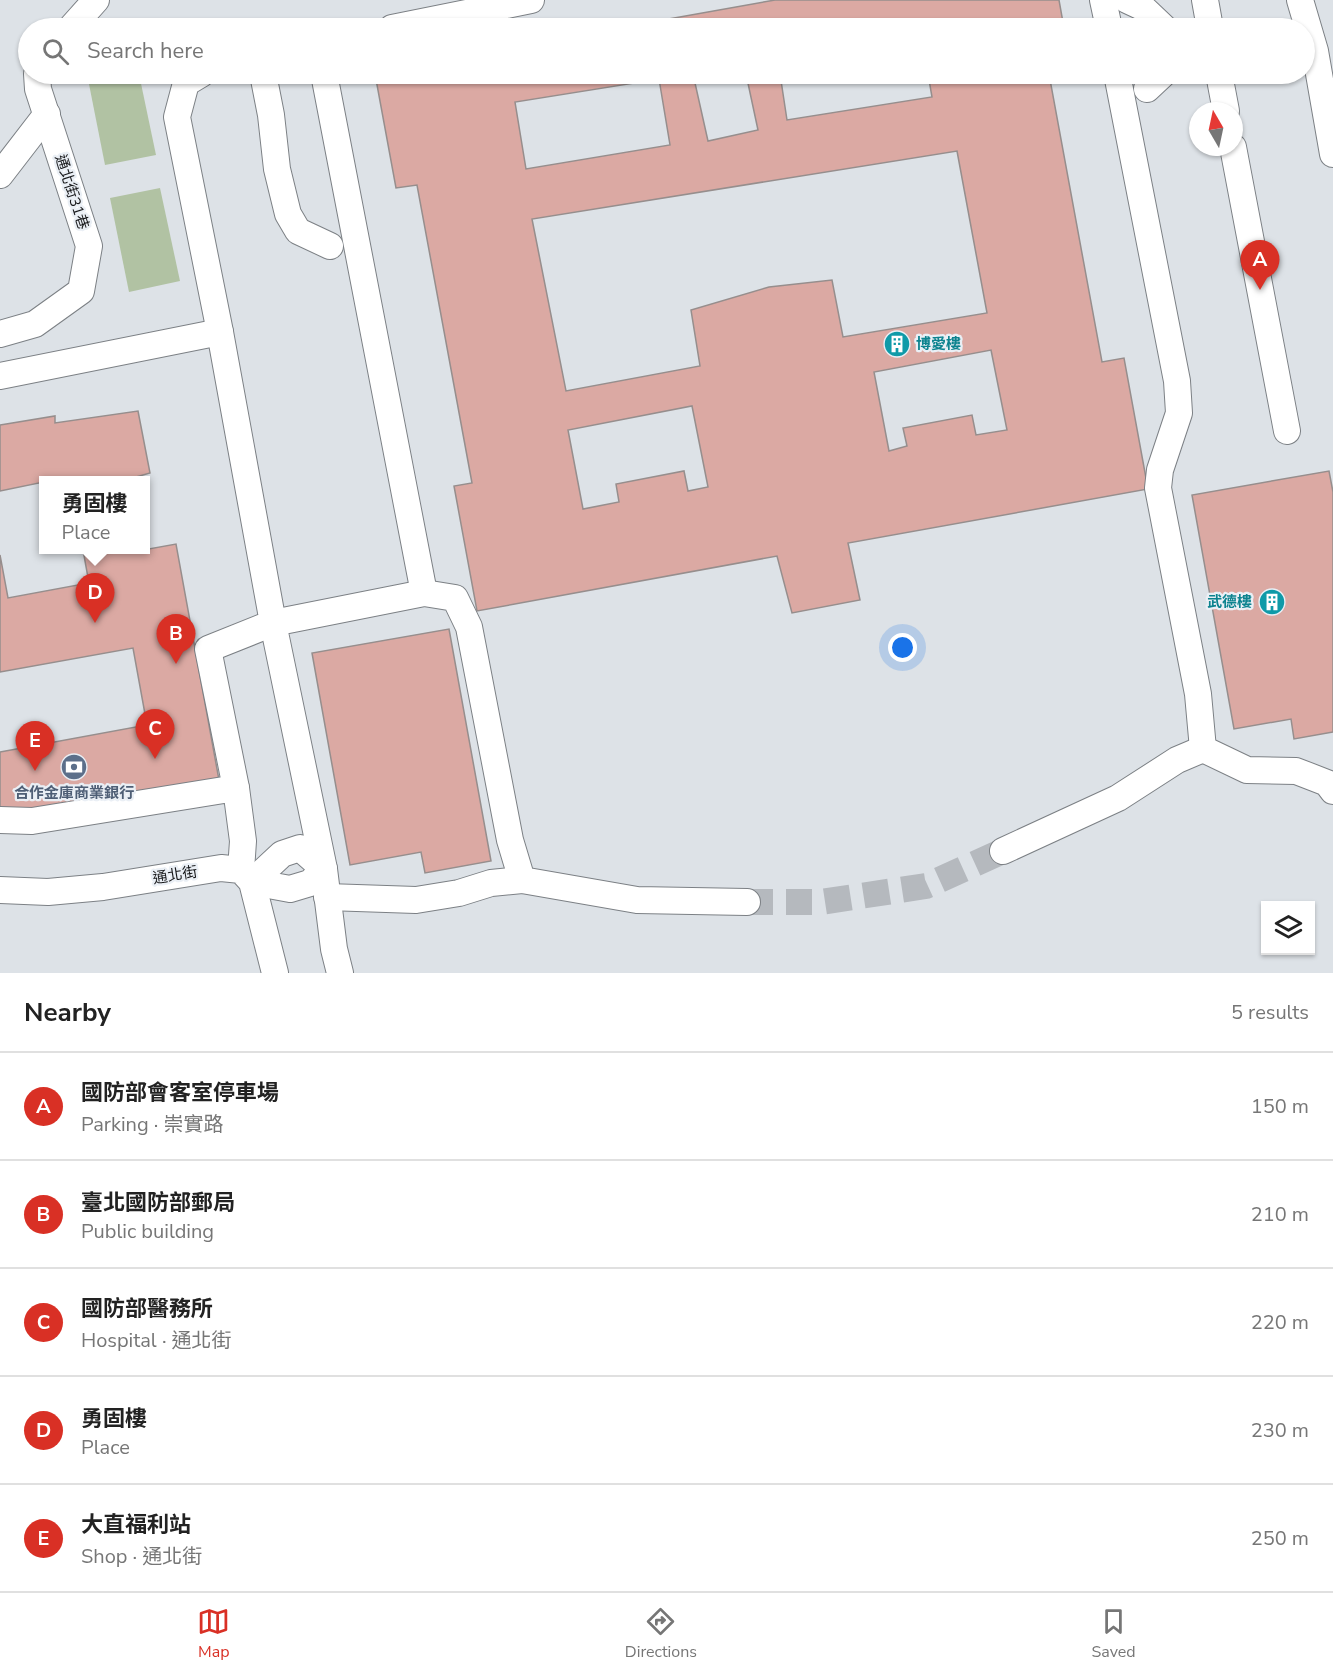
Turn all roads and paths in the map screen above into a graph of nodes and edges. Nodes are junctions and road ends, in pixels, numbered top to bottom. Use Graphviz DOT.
graph roads {
  1 [pos="96,0"];
  2 [pos="531,0"];
  3 [pos="1103,0"];
  4 [pos="1128,0"];
  5 [pos="1205,0"];
  6 [pos="1300,0"];
  7 [pos="80,18"];
  8 [pos="442,18"];
  9 [pos="1107,18"];
  10 [pos="1154,18"];
  11 [pos="1208,18"];
  12 [pos="1305,18"];
  13 [pos="1315,51"];
  14 [pos="38,84"];
  15 [pos="186,84"];
  16 [pos="265,84"];
  17 [pos="326,84"];
  18 [pos="1119,84"];
  19 [pos="1221,84"];
  20 [pos="1224,102"];
  21 [pos="47,114"];
  22 [pos="1333,154"];
  23 [pos="1235,156"];
  24 [pos="0,175"];
  25 [pos="330,246"];
  26 [pos="220,332"];
  27 [pos="0,334"];
  28 [pos="0,376"];
  29 [pos="1287,431"];
  30 [pos="424,593"];
  31 [pos="273,623"];
  32 [pos="1203,749"];
  33 [pos="236,788"];
  34 [pos="1333,791"];
  35 [pos="0,820"];
  36 [pos="1003,851"];
  37 [pos="324,868"];
  38 [pos="246,876"];
  39 [pos="522,880"];
  40 [pos="0,890"];
  41 [pos="327,897"];
  42 [pos="747,902"];
  43 [pos="275,973"];
  44 [pos="340,973"];
  1 -- 7 [label="street"];
  2 -- 8 [label="street"];
  3 -- 9 [label="street"];
  4 -- 10 [label="street"];
  5 -- 11 [label="street"];
  6 -- 12 [label="street"];
  13 -- 22 [label="street"];
  14 -- 21 [label="street, 通北街31巷"];
  15 -- 26 [label="street"];
  16 -- 25 [label="street"];
  17 -- 30 [label="street"];
  18 -- 32 [label="street"];
  19 -- 20 [label="street"];
  21 -- 24 [label="street"];
  21 -- 27 [label="street, 通北街31巷"];
  23 -- 29 [label="street"];
  26 -- 28 [label="street"];
  26 -- 31 [label="street"];
  30 -- 31 [label="street"];
  30 -- 39 [label="street"];
  31 -- 33 [label="street"];
  31 -- 37 [label="street"];
  32 -- 34 [label="street"];
  32 -- 36 [label="street"];
  33 -- 35 [label="street"];
  33 -- 38 [label="street"];
  37 -- 38 [label="street, 通北街"];
  37 -- 38 [label="street"];
  37 -- 41 [label="street"];
  38 -- 40 [label="street, 通北街"];
  38 -- 43 [label="street"];
  39 -- 41 [label="street"];
  39 -- 42 [label="street"];
  41 -- 44 [label="street"];
}
